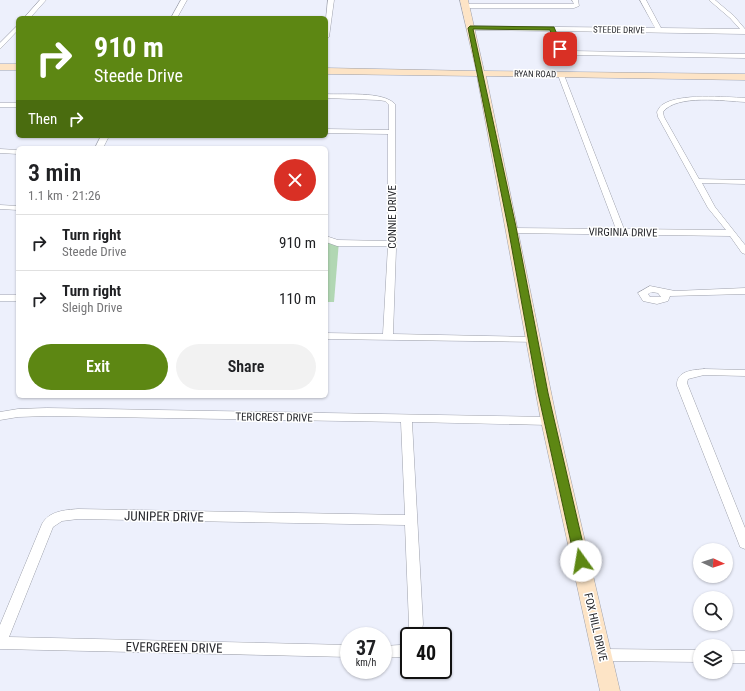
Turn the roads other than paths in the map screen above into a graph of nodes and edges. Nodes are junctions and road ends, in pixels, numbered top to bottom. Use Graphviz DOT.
graph roads {
  1 [pos="43,0"];
  2 [pos="184,0"];
  3 [pos="331,0"];
  4 [pos="575,0"];
  5 [pos="643,0"];
  6 [pos="712,0"];
  7 [pos="465,3"];
  8 [pos="29,16"];
  9 [pos="175,16"];
  10 [pos="328,22"];
  11 [pos="470,28"];
  12 [pos="552,28"];
  13 [pos="16,30"];
  14 [pos="659,30"];
  15 [pos="745,31"];
  16 [pos="0,47"];
  17 [pos="745,56"];
  18 [pos="0,67"];
  19 [pos="16,67"];
  20 [pos="328,72"];
  21 [pos="481,74"];
  22 [pos="561,75"];
  23 [pos="745,77"];
  24 [pos="328,96"];
  25 [pos="745,100"];
  26 [pos="0,105"];
  27 [pos="16,105"];
  28 [pos="328,131"];
  29 [pos="392,132"];
  30 [pos="0,151"];
  31 [pos="16,152"];
  32 [pos="696,181"];
  33 [pos="745,182"];
  34 [pos="0,207"];
  35 [pos="16,208"];
  36 [pos="513,231"];
  37 [pos="621,232"];
  38 [pos="733,233"];
  39 [pos="328,241"];
  40 [pos="392,244"];
  41 [pos="745,251"];
  42 [pos="745,291"];
  43 [pos="663,295"];
  44 [pos="0,298"];
  45 [pos="16,298"];
  46 [pos="328,336"];
  47 [pos="388,336"];
  48 [pos="534,340"];
  49 [pos="745,373"];
  50 [pos="0,416"];
  51 [pos="406,419"];
  52 [pos="549,421"];
  53 [pos="411,520"];
  54 [pos="745,544"];
  55 [pos="416,627"];
  56 [pos="0,642"];
  57 [pos="340,651"];
  58 [pos="603,655"];
  59 [pos="693,656"];
  60 [pos="733,657"];
  61 [pos="745,657"];
  62 [pos="610,691"];
  1 -- 8 [label="street"];
  2 -- 9 [label="street"];
  3 -- 10 [label="street"];
  4 -- 7 [label="street"];
  5 -- 14 [label="street"];
  6 -- 15 [label="street"];
  7 -- 11 [label="street, FOX HILL DRIVE"];
  11 -- 12 [label="street, STEEDE DRIVE"];
  11 -- 21 [label="street, FOX HILL DRIVE"];
  12 -- 14 [label="street, STEEDE DRIVE"];
  12 -- 17 [label="street"];
  13 -- 16 [label="street"];
  14 -- 15 [label="street, STEEDE DRIVE"];
  18 -- 19 [label="street"];
  20 -- 21 [label="street, RYAN ROAD"];
  21 -- 22 [label="street, RYAN ROAD"];
  21 -- 36 [label="street, FOX HILL DRIVE"];
  22 -- 23 [label="street, RYAN ROAD"];
  22 -- 37 [label="street"];
  24 -- 29 [label="street, CONNIE DRIVE"];
  25 -- 32 [label="street"];
  26 -- 27 [label="street"];
  28 -- 29 [label="street"];
  29 -- 40 [label="street, CONNIE DRIVE"];
  30 -- 31 [label="street"];
  32 -- 33 [label="street"];
  32 -- 38 [label="street"];
  34 -- 35 [label="street"];
  36 -- 37 [label="street, VIRGINIA DRIVE"];
  36 -- 48 [label="street, FOX HILL DRIVE"];
  37 -- 38 [label="street, VIRGINIA DRIVE"];
  38 -- 41 [label="street"];
  39 -- 40 [label="street"];
  40 -- 47 [label="street, CONNIE DRIVE"];
  42 -- 43 [label="street"];
  44 -- 45 [label="street"];
  46 -- 47 [label="street"];
  47 -- 48 [label="street"];
  48 -- 52 [label="street, FOX HILL DRIVE"];
  49 -- 54 [label="street"];
  50 -- 51 [label="street, TERICREST DRIVE"];
  51 -- 52 [label="street, TERICREST DRIVE"];
  51 -- 53 [label="street"];
  52 -- 58 [label="street, FOX HILL DRIVE"];
  53 -- 55 [label="street"];
  53 -- 56 [label="street, JUNIPER DRIVE"];
  56 -- 57 [label="street, EVERGREEN DRIVE"];
  58 -- 59 [label="street"];
  58 -- 62 [label="street, FOX HILL DRIVE"];
  60 -- 61 [label="street"];
}
